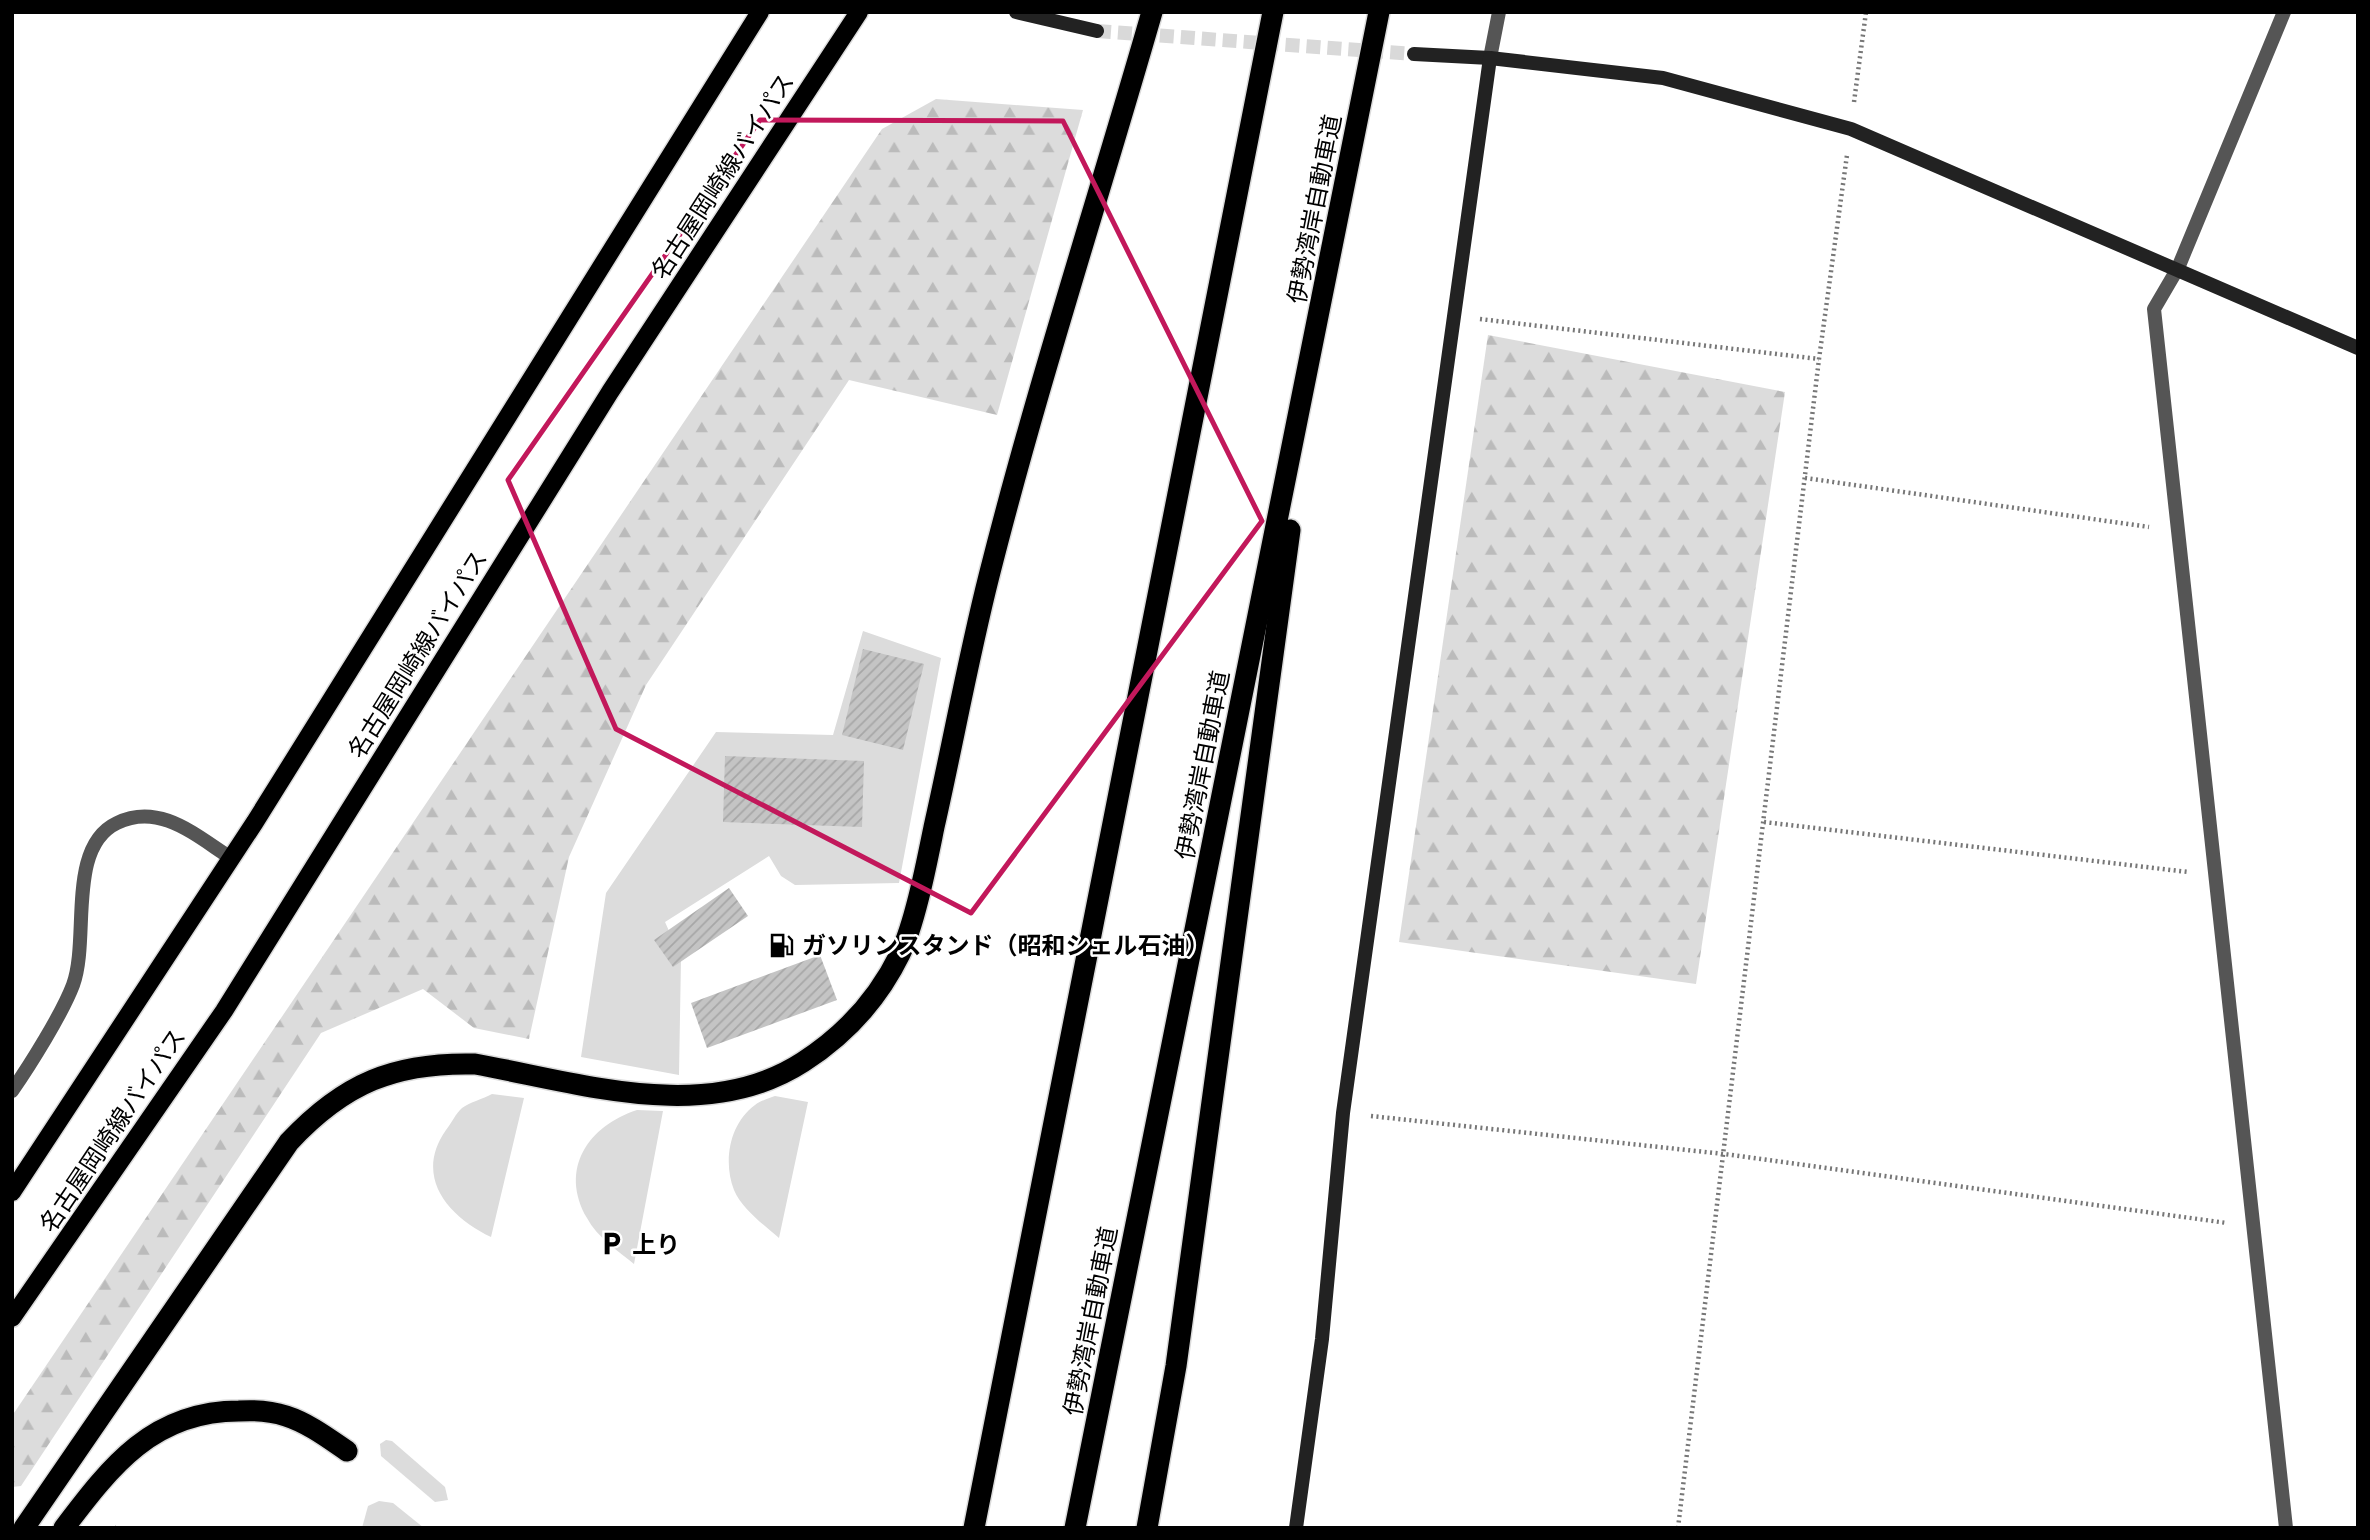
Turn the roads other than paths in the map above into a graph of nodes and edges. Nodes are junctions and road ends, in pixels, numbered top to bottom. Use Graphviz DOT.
graph roads {
  1 [pos="760,12"];
  2 [pos="859,12"];
  3 [pos="1016,12"];
  4 [pos="1152,12"];
  5 [pos="1273,12"];
  6 [pos="1379,12"];
  7 [pos="1499,12"];
  8 [pos="2284,12"];
  9 [pos="1097,31"];
  10 [pos="1414,54"];
  11 [pos="1490,58"];
  12 [pos="2178,268"];
  13 [pos="1317,330"];
  14 [pos="2358,348"];
  15 [pos="231,858"];
  16 [pos="12,1091"];
  17 [pos="12,1192"];
  18 [pos="12,1318"];
  19 [pos="347,1451"];
  20 [pos="24,1528"];
  21 [pos="64,1528"];
  22 [pos="974,1528"];
  23 [pos="1074,1528"];
  24 [pos="1147,1528"];
  25 [pos="1296,1528"];
  26 [pos="2286,1528"];
  1 -- 15 [label="main road, 名古屋岡崎線バイパス"];
  2 -- 18 [label="main road, 名古屋岡崎線バイパス"];
  3 -- 9 [label="street"];
  4 -- 20 [label="highway"];
  5 -- 22 [label="highway"];
  6 -- 13 [label="highway, 伊勢湾岸自動車道"];
  7 -- 11 [label="street"];
  8 -- 12 [label="street"];
  10 -- 11 [label="street"];
  11 -- 12 [label="street"];
  11 -- 25 [label="street"];
  12 -- 14 [label="street"];
  12 -- 26 [label="street"];
  13 -- 23 [label="highway, 伊勢湾岸自動車道"];
  13 -- 24 [label="highway"];
  15 -- 16 [label="street"];
  15 -- 17 [label="main road, 名古屋岡崎線バイパス"];
  19 -- 21 [label="highway"];
}
